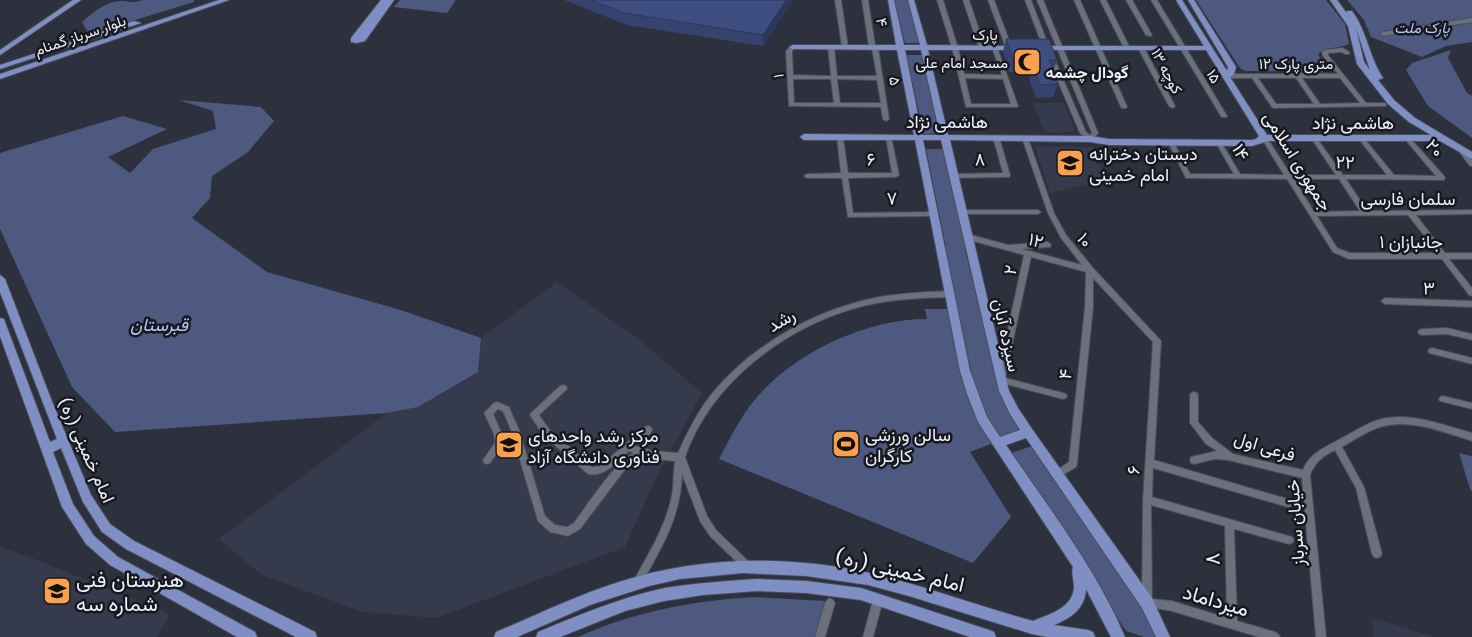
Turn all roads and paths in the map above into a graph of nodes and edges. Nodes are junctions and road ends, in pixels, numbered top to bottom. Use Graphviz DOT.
graph roads {
  1 [pos="78,0"];
  2 [pos="206,0"];
  3 [pos="226,0"];
  4 [pos="385,0"];
  5 [pos="391,0"];
  6 [pos="838,0"];
  7 [pos="864,0"];
  8 [pos="891,0"];
  9 [pos="911,0"];
  10 [pos="940,0"];
  11 [pos="966,0"];
  12 [pos="991,0"];
  13 [pos="1028,0"];
  14 [pos="1040,0"];
  15 [pos="1077,0"];
  16 [pos="1103,0"];
  17 [pos="1129,0"];
  18 [pos="1154,0"];
  19 [pos="1180,0"];
  20 [pos="1191,0"];
  21 [pos="1333,0"];
  22 [pos="1340,0"];
  23 [pos="1472,20"];
  24 [pos="1383,34"];
  25 [pos="1149,35"];
  26 [pos="793,47"];
  27 [pos="831,47"];
  28 [pos="846,47"];
  29 [pos="873,47"];
  30 [pos="901,47"];
  31 [pos="924,48"];
  32 [pos="955,48"];
  33 [pos="982,48"];
  34 [pos="994,48"];
  35 [pos="1009,48"];
  36 [pos="1046,48"];
  37 [pos="1060,48"];
  38 [pos="1099,48"];
  39 [pos="1126,48"];
  40 [pos="1141,48"];
  41 [pos="1183,48"];
  42 [pos="1208,48"];
  43 [pos="1347,53"];
  44 [pos="0,54"];
  45 [pos="0,62"];
  46 [pos="16,66"];
  47 [pos="0,67"];
  48 [pos="1297,75"];
  49 [pos="790,76"];
  50 [pos="961,76"];
  51 [pos="1226,76"];
  52 [pos="1254,76"];
  53 [pos="1342,76"];
  54 [pos="0,77"];
  55 [pos="834,77"];
  56 [pos="1005,77"];
  57 [pos="880,78"];
  58 [pos="0,83"];
  59 [pos="837,105"];
  60 [pos="884,105"];
  61 [pos="1318,105"];
  62 [pos="1364,105"];
  63 [pos="1384,105"];
  64 [pos="1172,106"];
  65 [pos="1124,107"];
  66 [pos="1224,116"];
  67 [pos="886,119"];
  68 [pos="804,138"];
  69 [pos="840,138"];
  70 [pos="889,138"];
  71 [pos="920,138"];
  72 [pos="945,138"];
  73 [pos="996,138"];
  74 [pos="1025,138"];
  75 [pos="1314,138"];
  76 [pos="1361,138"];
  77 [pos="1407,138"];
  78 [pos="1441,138"];
  79 [pos="1090,139"];
  80 [pos="1265,139"];
  81 [pos="1171,142"];
  82 [pos="1219,143"];
  83 [pos="1461,150"];
  84 [pos="1472,150"];
  85 [pos="1472,156"];
  86 [pos="1472,164"];
  87 [pos="807,176"];
  88 [pos="846,176"];
  89 [pos="954,176"];
  90 [pos="1238,176"];
  91 [pos="1290,176"];
  92 [pos="1340,177"];
  93 [pos="1393,178"];
  94 [pos="1442,178"];
  95 [pos="962,212"];
  96 [pos="1038,212"];
  97 [pos="1472,212"];
  98 [pos="1365,213"];
  99 [pos="934,214"];
  100 [pos="1314,214"];
  101 [pos="1411,214"];
  102 [pos="968,237"];
  103 [pos="1048,245"];
  104 [pos="1003,247"];
  105 [pos="1028,254"];
  106 [pos="1349,256"];
  107 [pos="1443,256"];
  108 [pos="1472,256"];
  109 [pos="1090,270"];
  110 [pos="0,279"];
  111 [pos="1472,293"];
  112 [pos="950,294"];
  113 [pos="1385,302"];
  114 [pos="1472,304"];
  115 [pos="0,322"];
  116 [pos="1422,332"];
  117 [pos="1472,337"];
  118 [pos="1157,341"];
  119 [pos="1432,351"];
  120 [pos="1472,361"];
  121 [pos="1001,380"];
  122 [pos="563,388"];
  123 [pos="1194,395"];
  124 [pos="1063,396"];
  125 [pos="1443,399"];
  126 [pos="1472,406"];
  127 [pos="648,430"];
  128 [pos="1028,432"];
  129 [pos="1472,437"];
  130 [pos="63,441"];
  131 [pos="998,443"];
  132 [pos="1337,446"];
  133 [pos="629,447"];
  134 [pos="46,450"];
  135 [pos="650,456"];
  136 [pos="680,457"];
  137 [pos="1231,457"];
  138 [pos="487,460"];
  139 [pos="1194,460"];
  140 [pos="1150,464"];
  141 [pos="1058,474"];
  142 [pos="1306,475"];
  143 [pos="1147,500"];
  144 [pos="1288,503"];
  145 [pos="1229,523"];
  146 [pos="1289,540"];
  147 [pos="1376,554"];
  148 [pos="1074,558"];
  149 [pos="749,568"];
  150 [pos="637,583"];
  151 [pos="878,600"];
  152 [pos="830,603"];
  153 [pos="1147,603"];
  154 [pos="1232,623"];
  155 [pos="1032,628"];
  156 [pos="250,637"];
  157 [pos="310,637"];
  158 [pos="500,637"];
  159 [pos="543,637"];
  160 [pos="820,637"];
  161 [pos="868,637"];
  162 [pos="989,637"];
  163 [pos="1088,637"];
  164 [pos="1118,637"];
  165 [pos="1163,637"];
  166 [pos="1275,637"];
  167 [pos="1321,637"];
  1 -- 44 [label="main road"];
  2 -- 46 [label="main road, بلوار سرباز گمنام"];
  3 -- 46 [label="main road, بلوار سرباز گمنام"];
  4 -- 5 [label="main road"];
  6 -- 28 [label="street"];
  7 -- 29 [label="street, ۴"];
  8 -- 30 [label="main road"];
  9 -- 31 [label="main road, سیزده آبان"];
  10 -- 32 [label="street"];
  11 -- 33 [label="street"];
  12 -- 35 [label="street"];
  13 -- 36 [label="street"];
  14 -- 37 [label="street"];
  15 -- 38 [label="street"];
  16 -- 39 [label="street"];
  17 -- 25 [label="street"];
  18 -- 41 [label="street, ۱۵"];
  19 -- 42 [label="main road, جمهوری اسلامی"];
  20 -- 51 [label="main road"];
  21 -- 78 [label="main road"];
  22 -- 84 [label="main road"];
  23 -- 24 [label="street"];
  26 -- 27 [label="main road, پارک"];
  26 -- 49 [label="street, ۱"];
  27 -- 28 [label="main road, پارک"];
  27 -- 55 [label="street"];
  28 -- 29 [label="main road, پارک"];
  29 -- 30 [label="main road, پارک"];
  29 -- 57 [label="street, ۵"];
  30 -- 31 [label="main road, پارک"];
  30 -- 71 [label="main road"];
  31 -- 32 [label="main road, پارک"];
  31 -- 72 [label="main road, سیزده آبان"];
  32 -- 33 [label="main road, پارک"];
  32 -- 50 [label="street"];
  33 -- 34 [label="main road, پارک"];
  34 -- 35 [label="main road, پارک"];
  34 -- 56 [label="street"];
  35 -- 36 [label="main road, پارک"];
  36 -- 37 [label="main road, پارک"];
  36 -- 79 [label="street"];
  37 -- 38 [label="main road, پارک"];
  37 -- 79 [label="street"];
  38 -- 39 [label="main road, پارک"];
  38 -- 65 [label="street"];
  39 -- 40 [label="main road, پارک"];
  40 -- 41 [label="main road, پارک"];
  40 -- 64 [label="street, کوچه ۱۳"];
  41 -- 42 [label="main road, پارک"];
  41 -- 66 [label="street, ۱۵"];
  42 -- 51 [label="main road, جمهوری اسلامی"];
  43 -- 53 [label="street, ۱۲ متری پارک"];
  45 -- 46 [label="main road"];
  46 -- 47 [label="main road, بلوار سرباز گمنام"];
  46 -- 54 [label="main road, بلوار سرباز گمنام"];
  46 -- 58 [label="main road"];
  48 -- 52 [label="street, ۱۲ متری پارک"];
  48 -- 53 [label="street, ۱۲ متری پارک"];
  48 -- 61 [label="street"];
  49 -- 55 [label="street"];
  49 -- 59 [label="street, ۱"];
  50 -- 56 [label="street"];
  50 -- 56 [label="street"];
  51 -- 52 [label="street, ۱۲ متری پارک"];
  51 -- 80 [label="main road, جمهوری اسلامی"];
  52 -- 61 [label="street"];
  53 -- 62 [label="street"];
  55 -- 57 [label="street"];
  55 -- 59 [label="street"];
  57 -- 60 [label="street, ۵"];
  59 -- 60 [label="street"];
  60 -- 67 [label="street, ۵"];
  61 -- 62 [label="street"];
  62 -- 63 [label="street"];
  68 -- 69 [label="main road, هاشمی نژاد"];
  69 -- 70 [label="main road, هاشمی نژاد"];
  69 -- 88 [label="street"];
  70 -- 71 [label="main road, هاشمی نژاد"];
  70 -- 88 [label="street, ۶"];
  71 -- 72 [label="main road, هاشمی نژاد"];
  71 -- 99 [label="main road"];
  72 -- 73 [label="main road, هاشمی نژاد"];
  72 -- 89 [label="main road, سیزده آبان"];
  73 -- 74 [label="main road, هاشمی نژاد"];
  73 -- 89 [label="street, ۸"];
  74 -- 79 [label="main road, هاشمی نژاد"];
  74 -- 109 [label="street, ۱۰"];
  75 -- 76 [label="main road, هاشمی نژاد"];
  75 -- 80 [label="main road, هاشمی نژاد"];
  75 -- 92 [label="street"];
  76 -- 77 [label="main road, هاشمی نژاد"];
  76 -- 93 [label="street"];
  77 -- 78 [label="main road, هاشمی نژاد"];
  77 -- 94 [label="street, ۲۰"];
  78 -- 83 [label="main road"];
  79 -- 80 [label="main road, هاشمی نژاد"];
  79 -- 81 [label="main road, هاشمی نژاد"];
  80 -- 82 [label="main road, هاشمی نژاد"];
  80 -- 91 [label="street, جمهوری اسلامی"];
  81 -- 82 [label="main road, هاشمی نژاد"];
  81 -- 90 [label="street, ۲۲"];
  82 -- 90 [label="street, ۱۴"];
  83 -- 85 [label="main road"];
  83 -- 86 [label="street"];
  87 -- 88 [label="street, ۶"];
  88 -- 99 [label="street, ۷"];
  89 -- 95 [label="main road, سیزده آبان"];
  90 -- 91 [label="street, ۲۲"];
  91 -- 92 [label="street, ۲۲"];
  91 -- 100 [label="street, جمهوری اسلامی"];
  92 -- 93 [label="street, ۲۲"];
  92 -- 98 [label="street"];
  93 -- 94 [label="street, ۲۲"];
  95 -- 96 [label="street"];
  95 -- 102 [label="main road, سیزده آبان"];
  97 -- 101 [label="street, سلمان فارسی"];
  98 -- 100 [label="street, سلمان فارسی"];
  98 -- 101 [label="street, سلمان فارسی"];
  99 -- 112 [label="main road"];
  100 -- 106 [label="street, جمهوری اسلامی"];
  101 -- 107 [label="street"];
  102 -- 104 [label="street, ۱۲"];
  102 -- 121 [label="main road, سیزده آبان"];
  103 -- 104 [label="street, ۱۲"];
  104 -- 105 [label="street, ۱۲"];
  105 -- 109 [label="street, ۱۲"];
  105 -- 121 [label="street, ۲"];
  106 -- 107 [label="street, جانبازان ۱"];
  107 -- 108 [label="street, جانبازان ۱"];
  107 -- 111 [label="street"];
  109 -- 118 [label="street, ۱۰"];
  109 -- 141 [label="street, ۴"];
  110 -- 130 [label="main road, امام خمینی (ره)"];
  112 -- 131 [label="main road"];
  112 -- 136 [label="street, رشد"];
  113 -- 114 [label="street, ۳"];
  115 -- 134 [label="main road, امام خمینی (ره)"];
  116 -- 117 [label="street"];
  118 -- 140 [label="street, ۶"];
  119 -- 120 [label="street"];
  121 -- 124 [label="street"];
  121 -- 128 [label="main road, سیزده آبان"];
  122 -- 133 [label="street"];
  123 -- 137 [label="street, فرعی اول"];
  125 -- 126 [label="street"];
  127 -- 133 [label="street"];
  128 -- 131 [label="main road"];
  128 -- 141 [label="main road, سیزده آبان"];
  129 -- 132 [label="street, خیابان سرباز"];
  130 -- 134 [label="main road"];
  130 -- 157 [label="main road, امام خمینی (ره)"];
  131 -- 148 [label="main road"];
  132 -- 142 [label="street, خیابان سرباز"];
  132 -- 147 [label="street"];
  133 -- 135 [label="street"];
  134 -- 156 [label="main road, امام خمینی (ره)"];
  135 -- 136 [label="street"];
  135 -- 138 [label="street"];
  136 -- 149 [label="street"];
  136 -- 150 [label="street"];
  137 -- 139 [label="street"];
  137 -- 142 [label="street, فرعی اول"];
  140 -- 143 [label="street, ۶"];
  140 -- 144 [label="street"];
  141 -- 153 [label="main road, سیزده آبان"];
  142 -- 167 [label="street, خیابان سرباز"];
  143 -- 145 [label="street"];
  143 -- 153 [label="street, ۶"];
  145 -- 146 [label="street"];
  145 -- 154 [label="street, ۸"];
  148 -- 155 [label="main road"];
  148 -- 164 [label="main road"];
  149 -- 150 [label="main road, امام خمینی (ره)"];
  149 -- 155 [label="main road, امام خمینی (ره)"];
  150 -- 158 [label="main road, امام خمینی (ره)"];
  151 -- 159 [label="main road, امام خمینی (ره)"];
  151 -- 161 [label="street"];
  151 -- 162 [label="main road, امام خمینی (ره)"];
  152 -- 160 [label="street"];
  153 -- 154 [label="street, میرداماد"];
  153 -- 165 [label="main road, سیزده آبان"];
  154 -- 166 [label="street, میرداماد"];
  155 -- 163 [label="main road, امام خمینی (ره)"];
}
